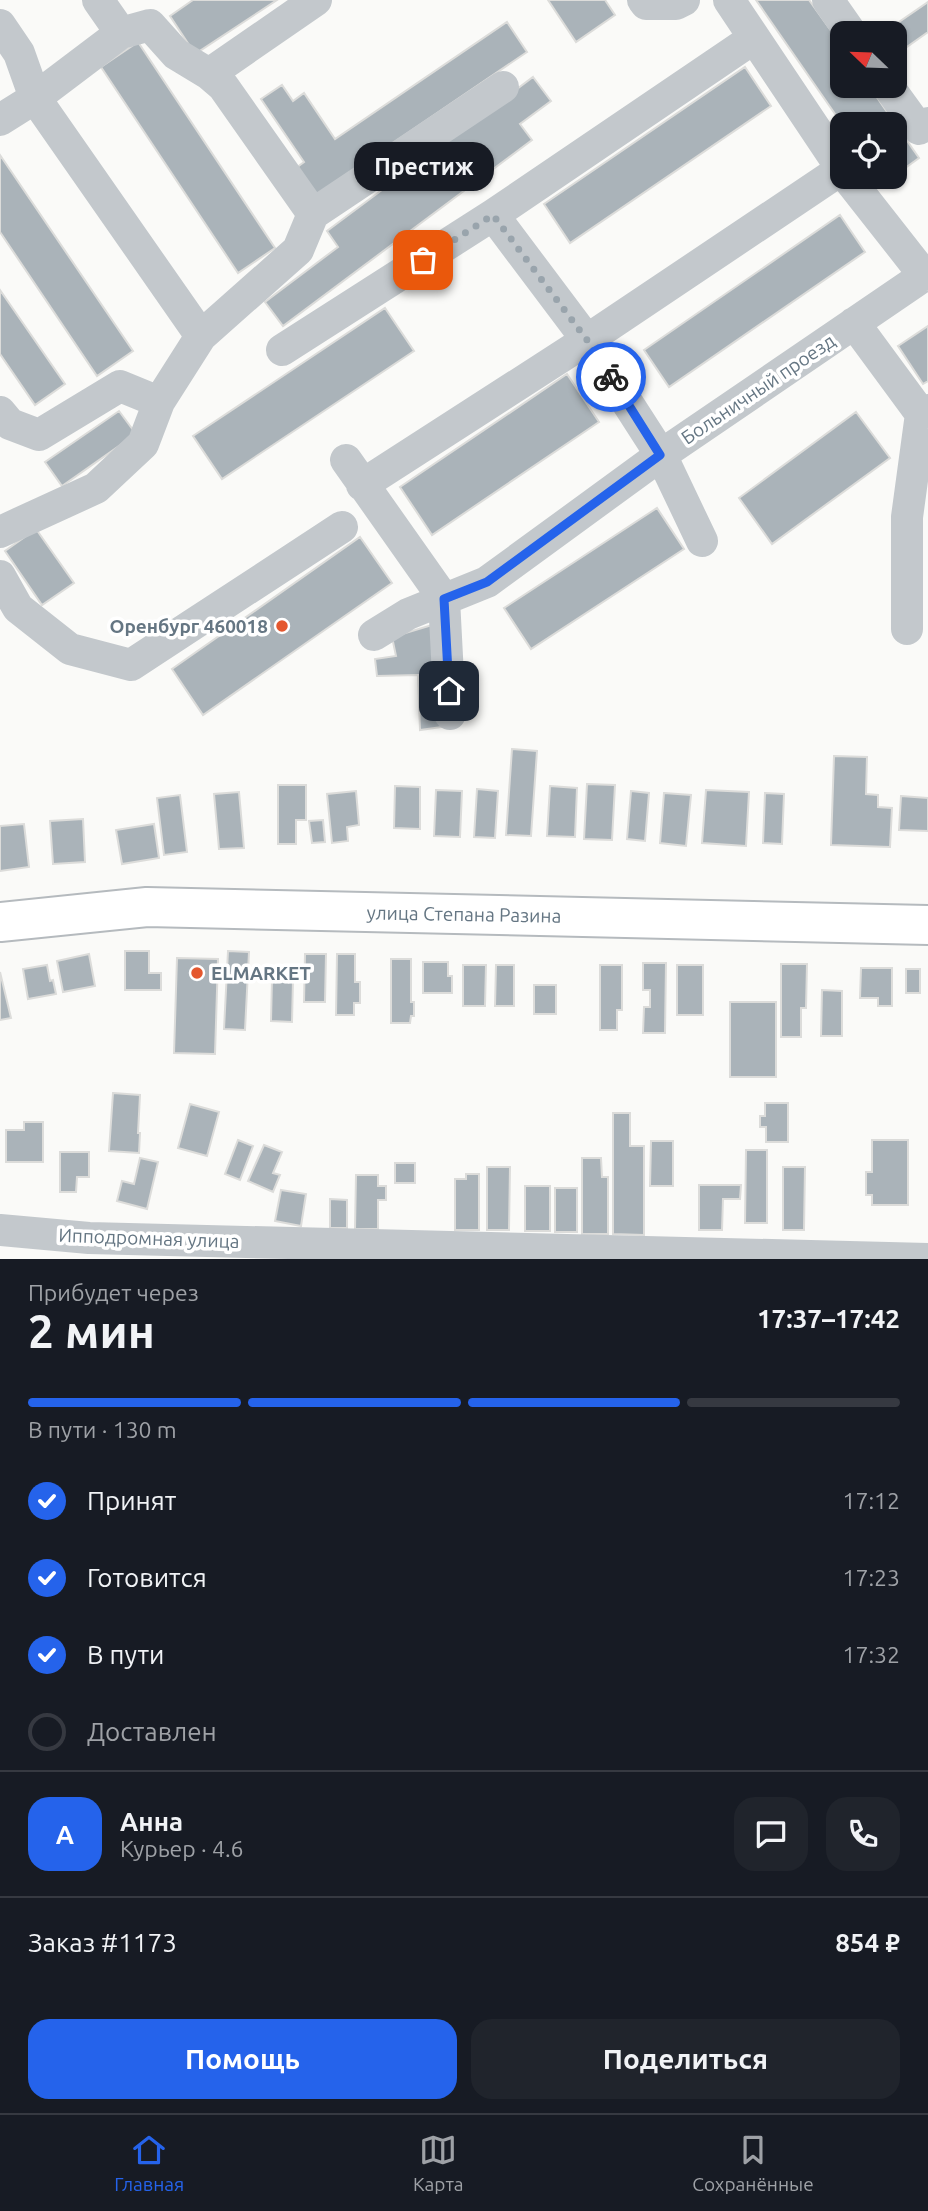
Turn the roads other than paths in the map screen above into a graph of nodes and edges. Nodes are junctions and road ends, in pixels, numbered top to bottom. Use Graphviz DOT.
graph roads {
  1 [pos="98,0"];
  2 [pos="316,0"];
  3 [pos="643,0"];
  4 [pos="684,0"];
  5 [pos="729,0"];
  6 [pos="828,0"];
  7 [pos="843,21"];
  8 [pos="0,25"];
  9 [pos="121,33"];
  10 [pos="754,38"];
  11 [pos="209,74"];
  12 [pos="503,87"];
  13 [pos="35,98"];
  14 [pos="897,98"];
  15 [pos="0,120"];
  16 [pos="928,123"];
  17 [pos="830,151"];
  18 [pos="830,177"];
  19 [pos="858,189"];
  20 [pos="313,214"];
  21 [pos="493,215"];
  22 [pos="926,274"];
  23 [pos="854,324"];
  24 [pos="201,336"];
  25 [pos="587,340"];
  26 [pos="282,350"];
  27 [pos="159,402"];
  28 [pos="0,411"];
  29 [pos="925,412"];
  30 [pos="660,455"];
  31 [pos="342,527"];
  32 [pos="0,532"];
  33 [pos="702,541"];
  34 [pos="0,576"];
  35 [pos="444,599"];
  36 [pos="907,629"];
  37 [pos="374,635"];
  38 [pos="450,714"];
  39 [pos="0,922"];
  40 [pos="928,925"];
  41 [pos="0,1230"];
  42 [pos="85,1248"];
  43 [pos="354,1252"];
  44 [pos="928,1259"];
  1 -- 9 [label="street"];
  2 -- 11 [label="street"];
  3 -- 4 [label="street"];
  5 -- 10 [label="street"];
  6 -- 7 [label="street"];
  8 -- 13 [label="street"];
  9 -- 11 [label="street"];
  9 -- 13 [label="street"];
  10 -- 17 [label="street"];
  10 -- 21 [label="street"];
  11 -- 20 [label="street"];
  12 -- 20 [label="street"];
  13 -- 15 [label="street"];
  13 -- 24 [label="street"];
  14 -- 16 [label="street"];
  18 -- 25 [label="street"];
  19 -- 22 [label="street"];
  20 -- 24 [label="street"];
  21 -- 25 [label="street"];
  21 -- 26 [label="street"];
  22 -- 23 [label="street, Больничный проезд"];
  23 -- 29 [label="street"];
  23 -- 30 [label="street, Больничный проезд"];
  24 -- 27 [label="street"];
  25 -- 30 [label="street"];
  25 -- 35 [label="street"];
  27 -- 28 [label="street"];
  27 -- 32 [label="street"];
  29 -- 36 [label="street"];
  30 -- 33 [label="street"];
  30 -- 35 [label="street, Больничный проезд"];
  31 -- 34 [label="street"];
  35 -- 37 [label="street, Больничный проезд"];
  35 -- 38 [label="street"];
  39 -- 40 [label="main road, улица Степана Разина"];
  41 -- 42 [label="street, Ипподромная улица"];
  42 -- 43 [label="street, Ипподромная улица"];
  43 -- 44 [label="street, Ипподромная улица"];
}
